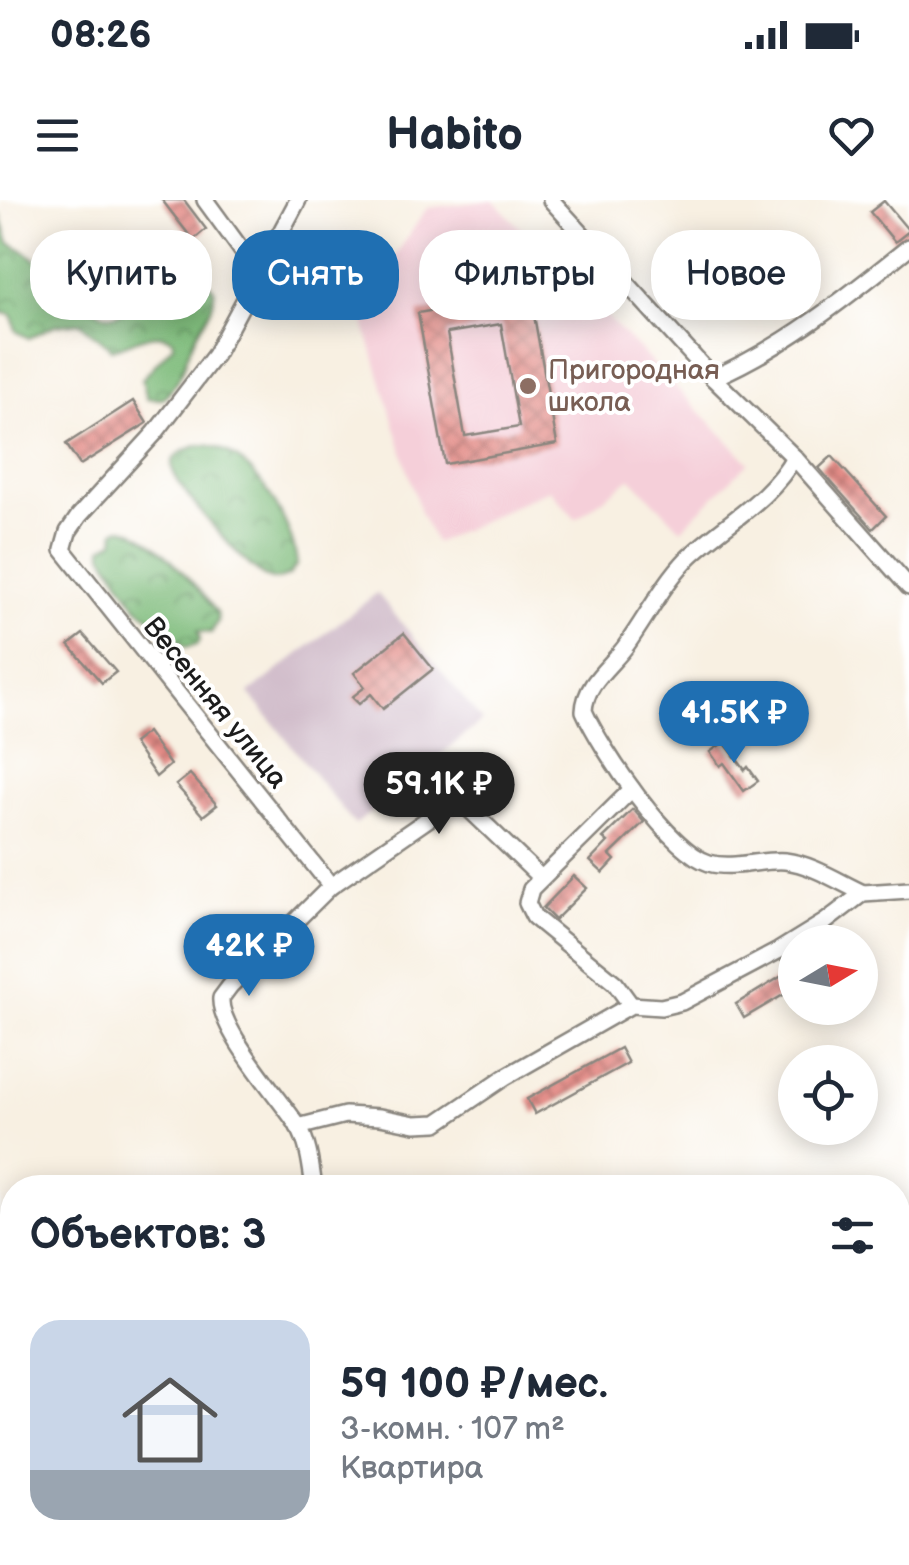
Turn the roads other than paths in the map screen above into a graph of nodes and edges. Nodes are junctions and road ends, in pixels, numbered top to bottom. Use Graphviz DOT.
graph roads {
  1 [pos="205,200"];
  2 [pos="298,200"];
  3 [pos="551,200"];
  4 [pos="282,230"];
  5 [pos="232,237"];
  6 [pos="909,247"];
  7 [pos="233,320"];
  8 [pos="713,378"];
  9 [pos="794,457"];
  10 [pos="909,587"];
  11 [pos="632,789"];
  12 [pos="542,878"];
  13 [pos="331,886"];
  14 [pos="909,890"];
  15 [pos="864,893"];
  16 [pos="631,1006"];
  17 [pos="298,1127"];
  18 [pos="312,1175"];
  1 -- 5 [label="street"];
  2 -- 4 [label="street"];
  3 -- 8 [label="street"];
  6 -- 8 [label="street"];
  7 -- 13 [label="street, Весенняя улица"];
  8 -- 9 [label="street"];
  9 -- 10 [label="street"];
  9 -- 11 [label="street"];
  11 -- 12 [label="street"];
  11 -- 15 [label="street"];
  12 -- 13 [label="street"];
  12 -- 16 [label="street"];
  13 -- 17 [label="street"];
  14 -- 15 [label="street"];
  15 -- 16 [label="street"];
  16 -- 17 [label="street"];
  17 -- 18 [label="street"];
}
